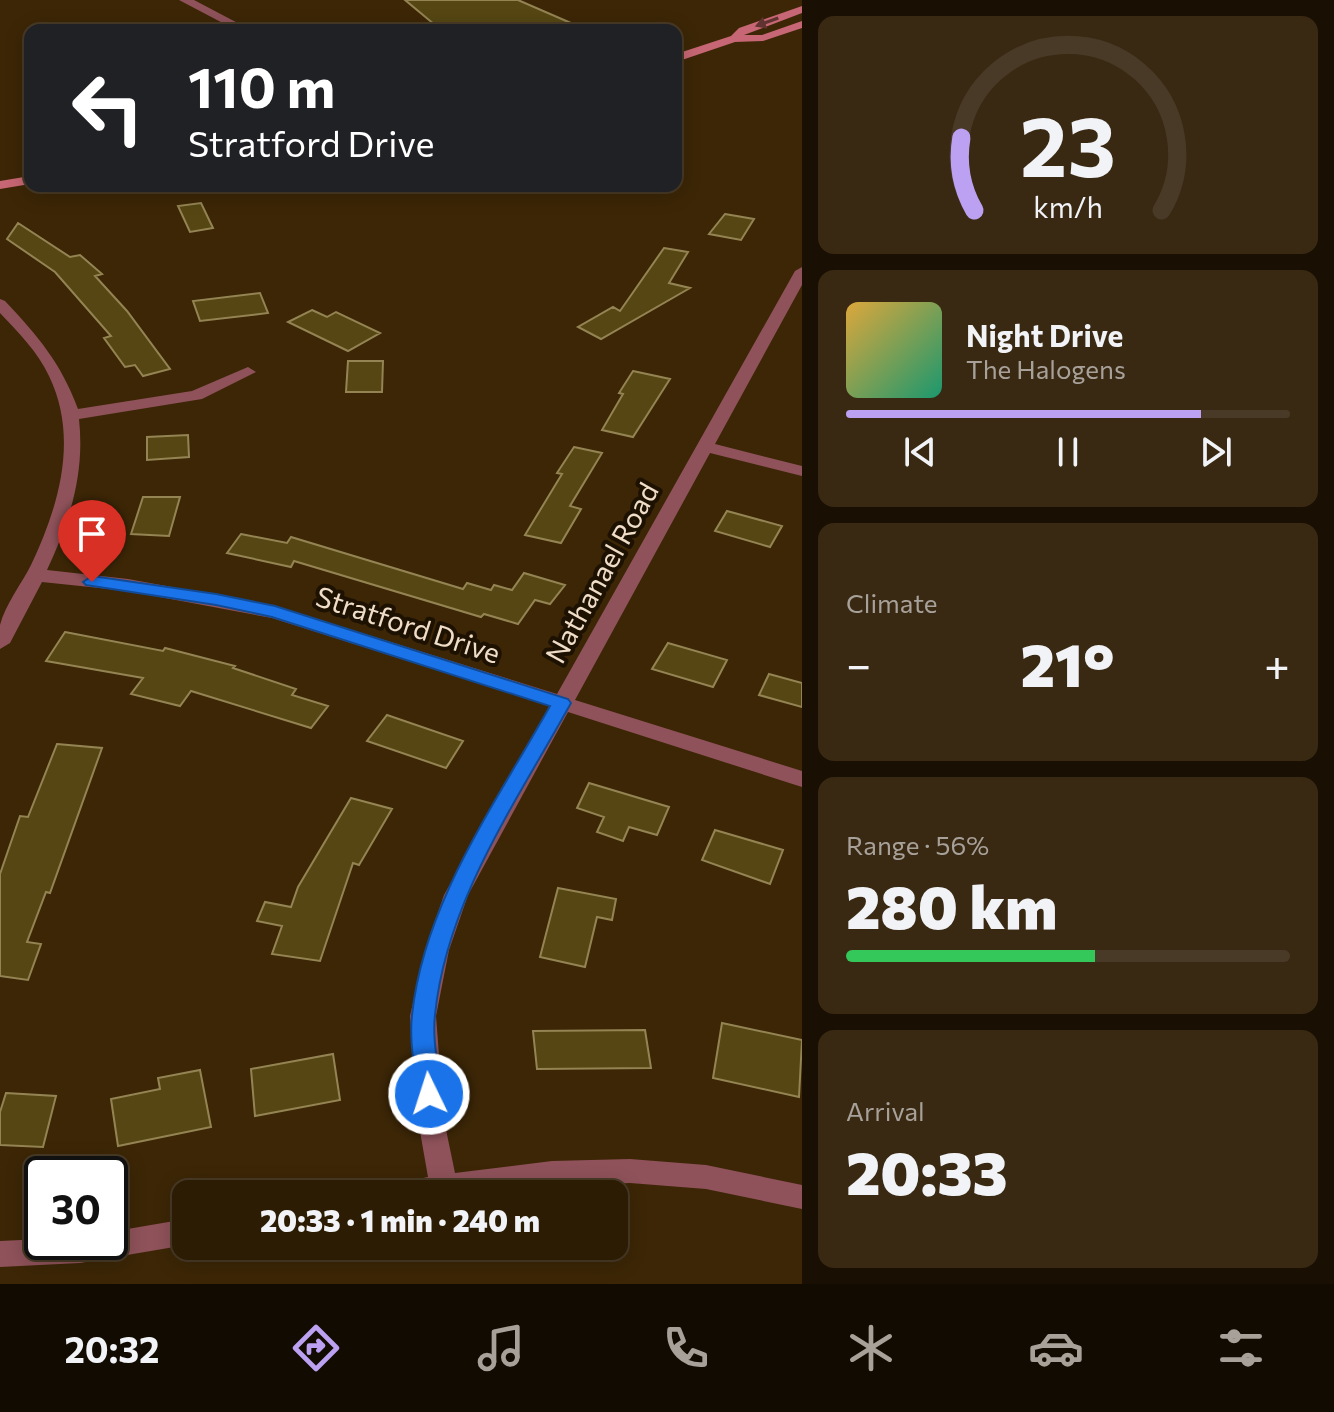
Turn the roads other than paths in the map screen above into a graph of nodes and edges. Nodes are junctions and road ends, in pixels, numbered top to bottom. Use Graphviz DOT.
graph roads {
  1 [pos="185,0"];
  2 [pos="802,9"];
  3 [pos="233,24"];
  4 [pos="802,24"];
  5 [pos="734,39"];
  6 [pos="682,56"];
  7 [pos="24,181"];
  8 [pos="0,185"];
  9 [pos="802,271"];
  10 [pos="0,304"];
  11 [pos="248,372"];
  12 [pos="70,415"];
  13 [pos="706,447"];
  14 [pos="802,471"];
  15 [pos="35,575"];
  16 [pos="0,643"];
  17 [pos="561,703"];
  18 [pos="802,779"];
  19 [pos="443,1180"];
  20 [pos="505,1180"];
  21 [pos="802,1197"];
  22 [pos="172,1234"];
  23 [pos="0,1254"];
  1 -- 3 [label="street"];
  2 -- 5 [label="main road, one-way"];
  4 -- 5 [label="main road"];
  5 -- 6 [label="main road"];
  7 -- 8 [label="main road"];
  9 -- 13 [label="street, Nathanael Road"];
  10 -- 12 [label="street"];
  11 -- 12 [label="street"];
  12 -- 15 [label="street"];
  13 -- 14 [label="street"];
  13 -- 17 [label="street, Nathanael Road"];
  15 -- 16 [label="street"];
  15 -- 17 [label="street, Stratford Drive"];
  17 -- 18 [label="street, Stratford Drive"];
  17 -- 19 [label="street, Nathanael Road"];
  20 -- 21 [label="street"];
  22 -- 23 [label="street"];
}
